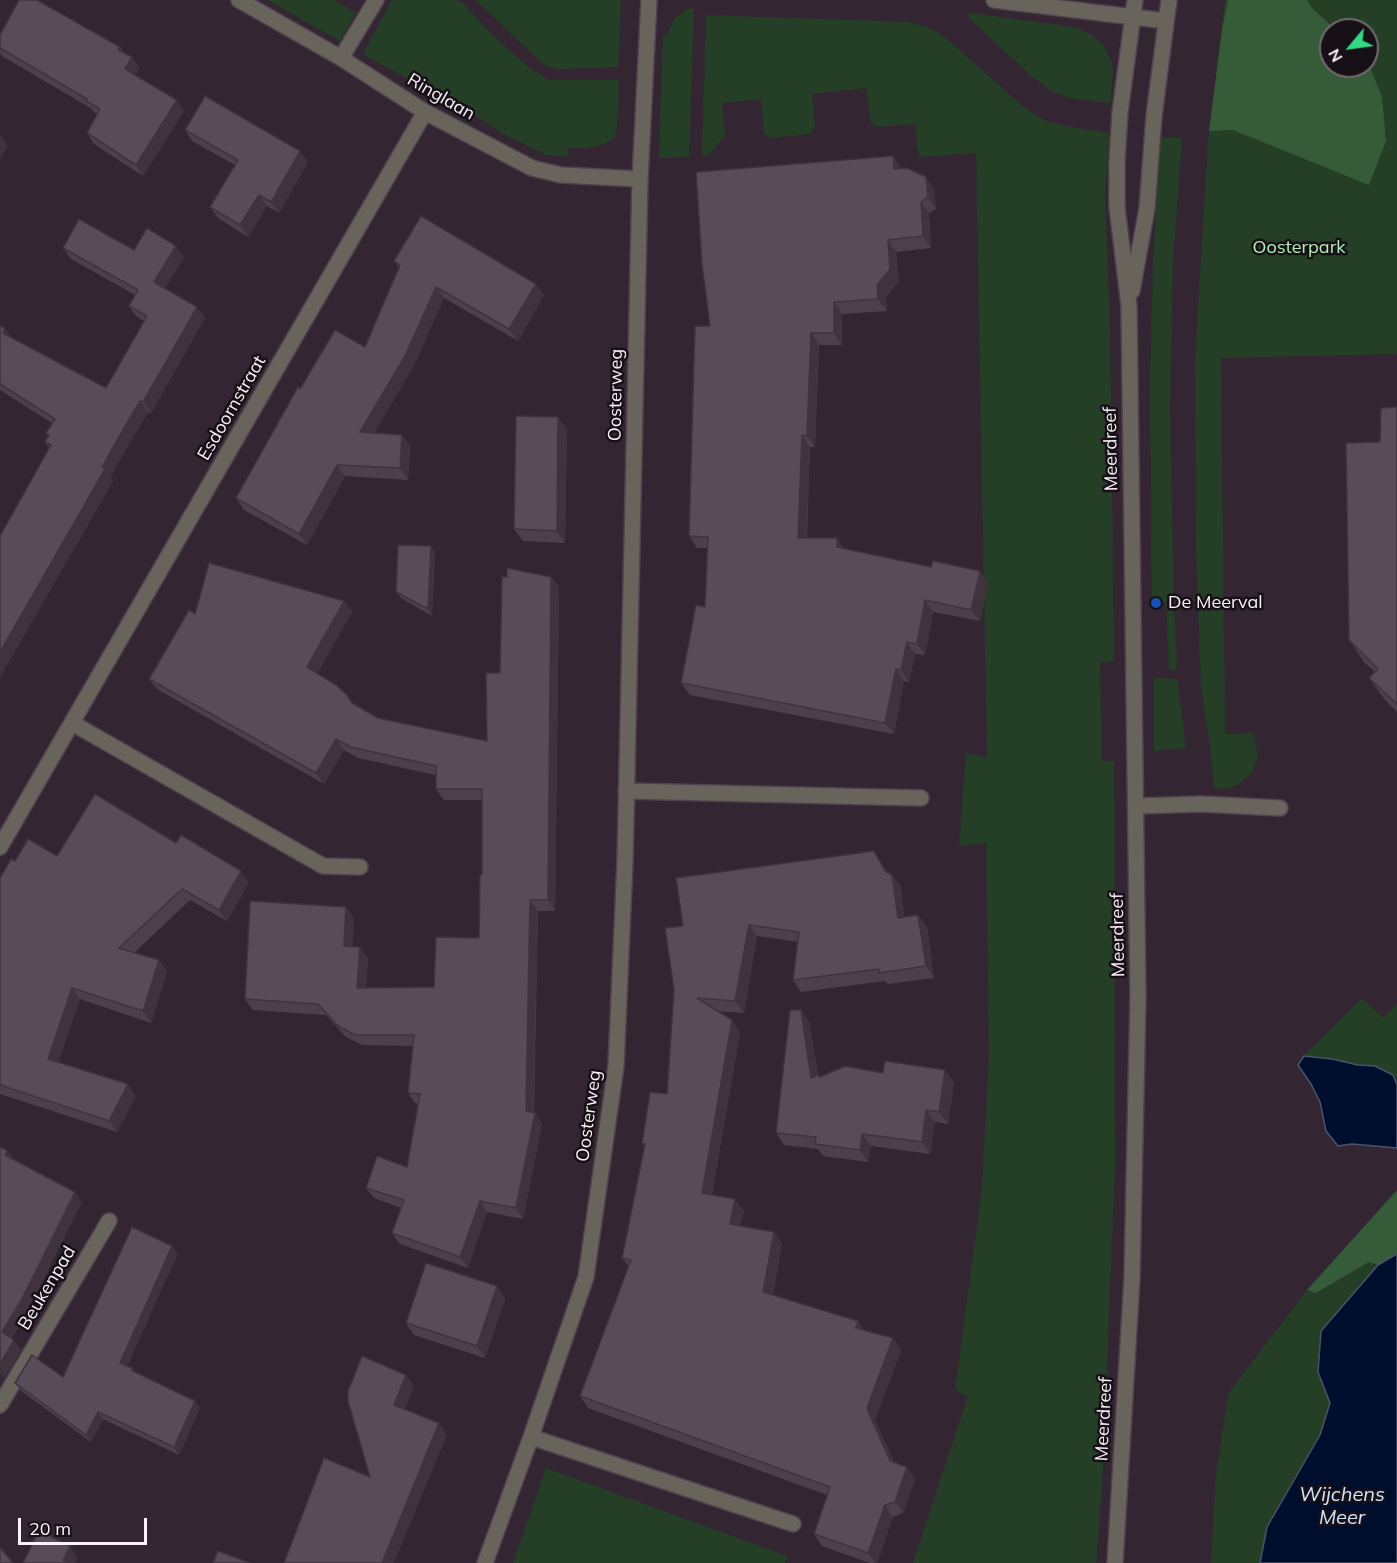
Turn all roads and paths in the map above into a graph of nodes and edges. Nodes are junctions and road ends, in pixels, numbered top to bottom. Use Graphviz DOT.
graph roads {
  1 [pos="239,0"];
  2 [pos="376,0"];
  3 [pos="649,0"];
  4 [pos="994,0"];
  5 [pos="1135,0"];
  6 [pos="1169,0"];
  7 [pos="1133,16"];
  8 [pos="1166,21"];
  9 [pos="341,58"];
  10 [pos="425,112"];
  11 [pos="640,179"];
  12 [pos="1129,306"];
  13 [pos="72,723"];
  14 [pos="626,791"];
  15 [pos="921,798"];
  16 [pos="1136,806"];
  17 [pos="1280,808"];
  18 [pos="0,847"];
  19 [pos="360,867"];
  20 [pos="109,1221"];
  21 [pos="0,1405"];
  22 [pos="531,1437"];
  23 [pos="794,1524"];
  24 [pos="485,1563"];
  25 [pos="1115,1563"];
  1 -- 9 [label="street, Ringlaan"];
  2 -- 9 [label="street"];
  3 -- 11 [label="street, Oosterweg"];
  4 -- 7 [label="street"];
  5 -- 7 [label="street, Meerdreef"];
  6 -- 8 [label="street, Meerdreef"];
  7 -- 8 [label="street"];
  7 -- 12 [label="street, Meerdreef"];
  8 -- 12 [label="street, Meerdreef"];
  9 -- 10 [label="street, Ringlaan"];
  10 -- 11 [label="street, Ringlaan"];
  10 -- 13 [label="street, Esdoornstraat"];
  11 -- 14 [label="street, Oosterweg"];
  12 -- 16 [label="street, Meerdreef"];
  13 -- 18 [label="street, Esdoornstraat"];
  13 -- 19 [label="street"];
  14 -- 15 [label="street"];
  14 -- 22 [label="street, Oosterweg"];
  16 -- 17 [label="street"];
  16 -- 25 [label="street, Meerdreef"];
  20 -- 21 [label="street, Beukenpad"];
  22 -- 23 [label="street"];
  22 -- 24 [label="street, Oosterweg"];
}
